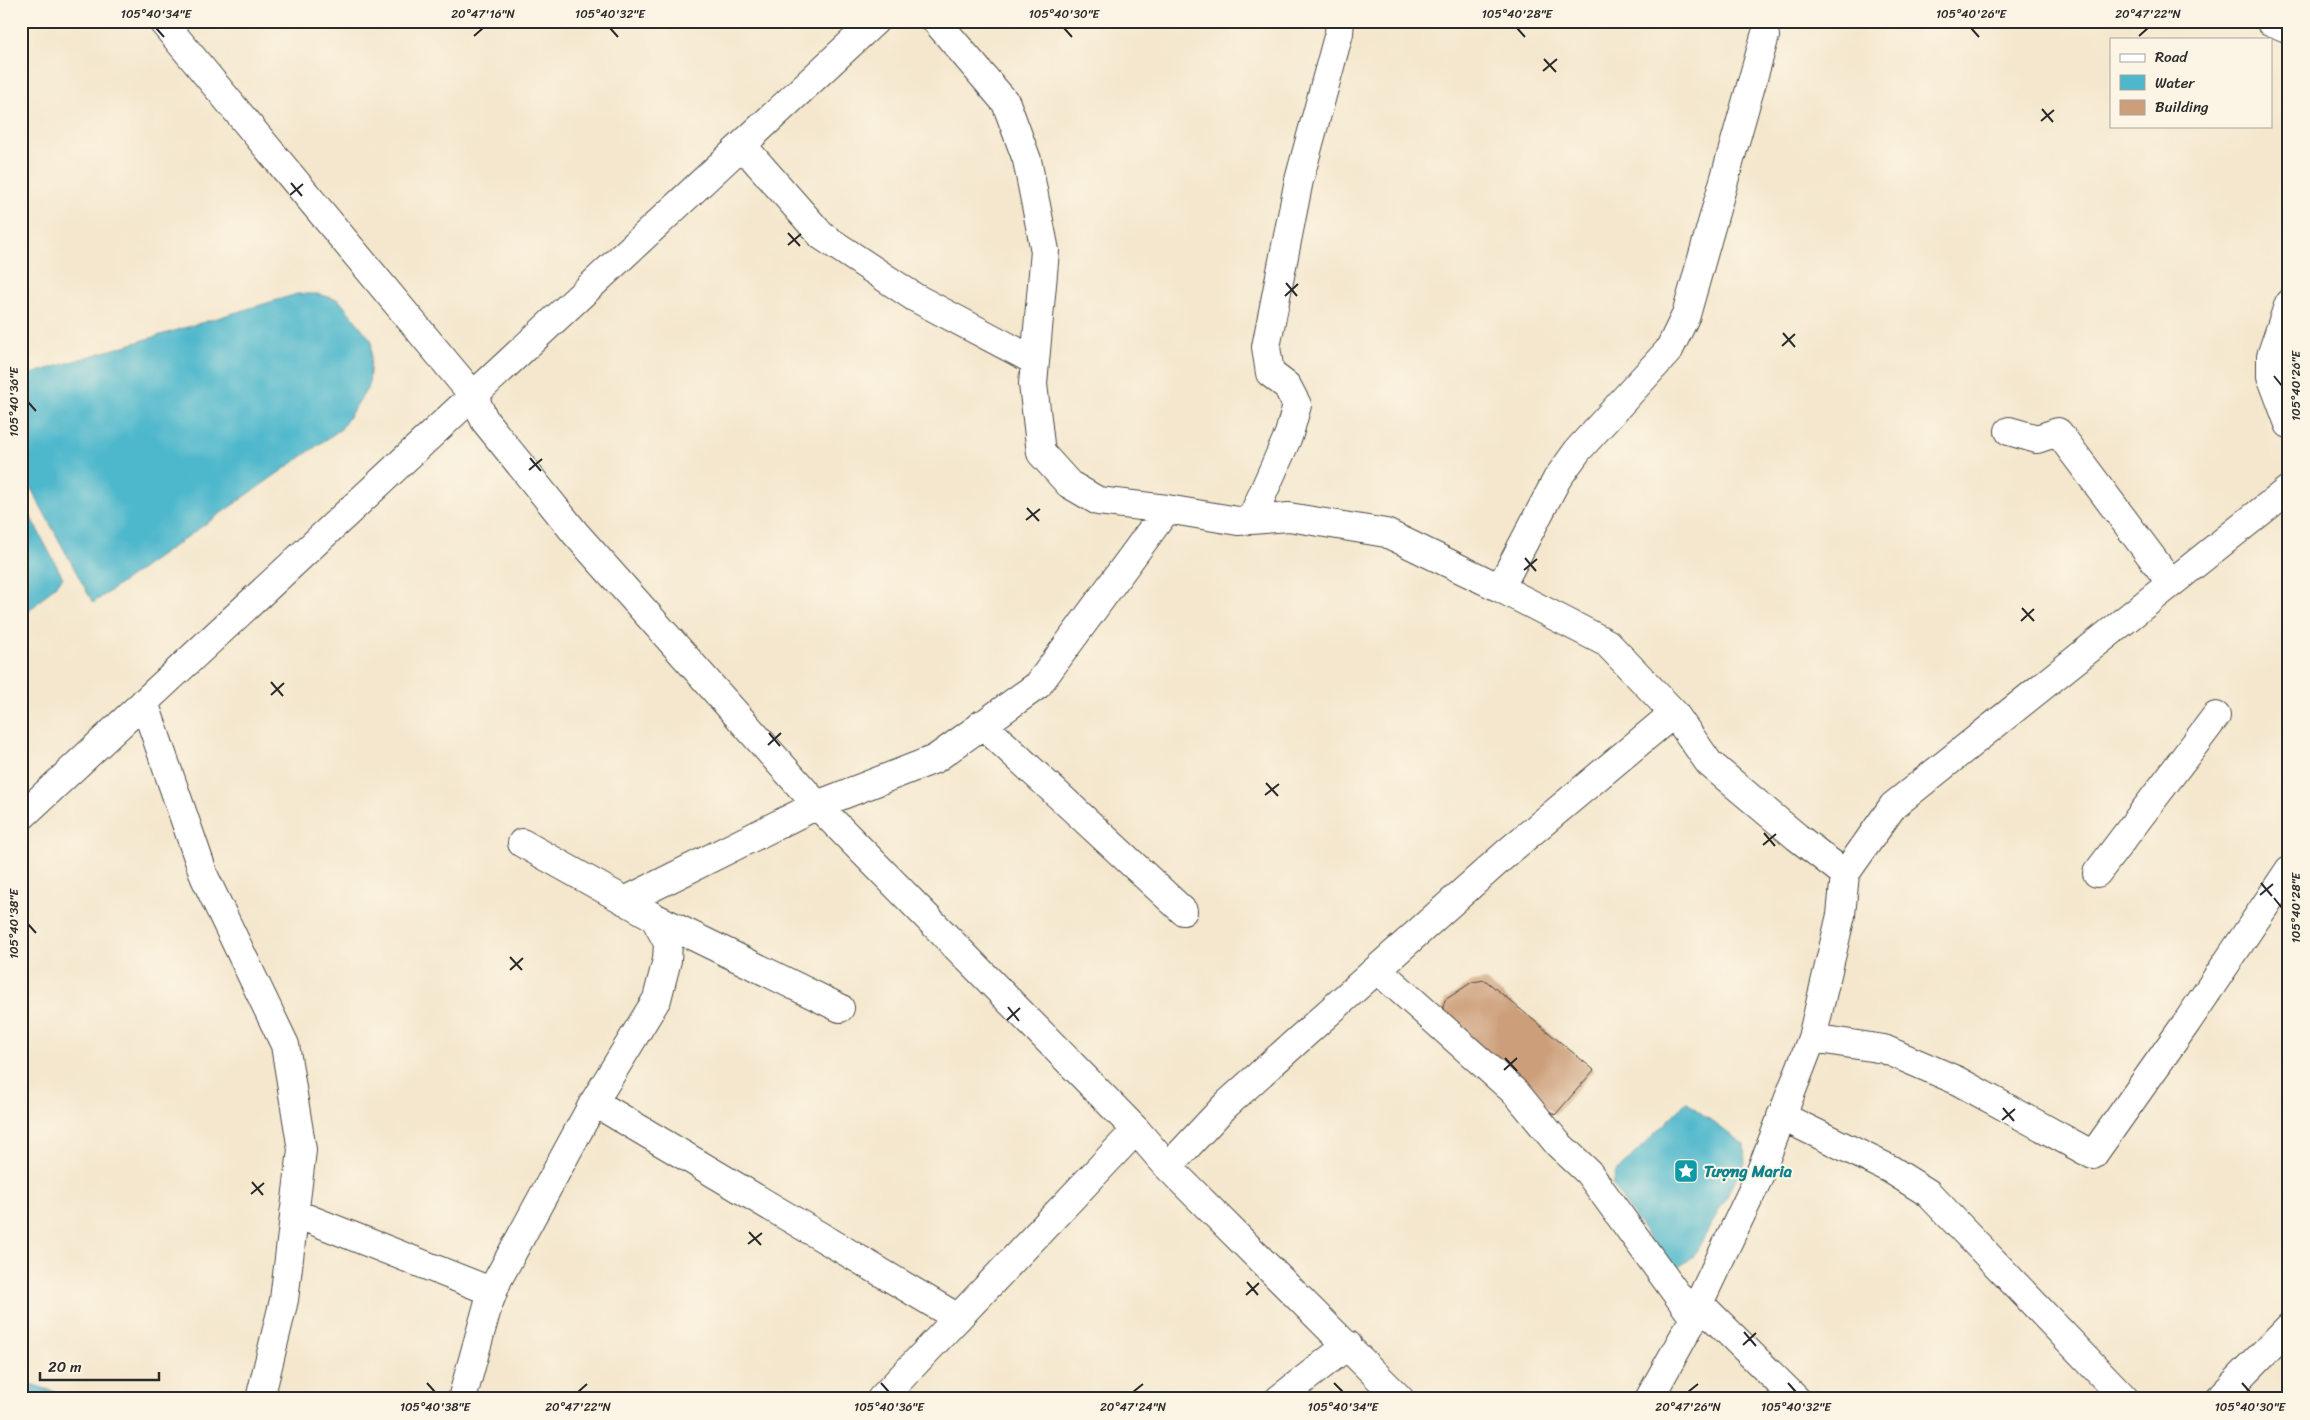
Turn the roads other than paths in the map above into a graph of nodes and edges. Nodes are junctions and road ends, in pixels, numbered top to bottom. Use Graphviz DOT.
graph roads {
  1 [pos="162,21"];
  2 [pos="875,21"];
  3 [pos="936,21"];
  4 [pos="1340,21"];
  5 [pos="2270,21"];
  6 [pos="2289,29"];
  7 [pos="1765,36"];
  8 [pos="742,145"];
  9 [pos="2289,303"];
  10 [pos="1035,361"];
  11 [pos="473,396"];
  12 [pos="2289,424"];
  13 [pos="2009,431"];
  14 [pos="2289,489"];
  15 [pos="1168,509"];
  16 [pos="1251,520"];
  17 [pos="2171,583"];
  18 [pos="1500,588"];
  19 [pos="144,702"];
  20 [pos="1674,714"];
  21 [pos="2216,716"];
  22 [pos="982,724"];
  23 [pos="817,805"];
  24 [pos="21,817"];
  25 [pos="522,843"];
  26 [pos="2289,870"];
  27 [pos="2097,872"];
  28 [pos="1845,874"];
  29 [pos="625,901"];
  30 [pos="1183,911"];
  31 [pos="654,917"];
  32 [pos="1377,969"];
  33 [pos="840,1008"];
  34 [pos="1812,1038"];
  35 [pos="594,1102"];
  36 [pos="1781,1116"];
  37 [pos="1136,1130"];
  38 [pos="1168,1168"];
  39 [pos="294,1213"];
  40 [pos="493,1292"];
  41 [pos="1696,1311"];
  42 [pos="958,1318"];
  43 [pos="2289,1327"];
  44 [pos="1348,1345"];
  45 [pos="260,1399"];
  46 [pos="462,1399"];
  47 [pos="881,1399"];
  48 [pos="1279,1399"];
  49 [pos="1400,1399"];
  50 [pos="1649,1399"];
  51 [pos="1796,1399"];
  52 [pos="2125,1399"];
  53 [pos="2219,1399"];
  1 -- 11 [label="street"];
  2 -- 8 [label="street"];
  3 -- 10 [label="street"];
  4 -- 16 [label="street"];
  5 -- 6 [label="street"];
  7 -- 18 [label="street"];
  8 -- 10 [label="street"];
  8 -- 11 [label="street"];
  9 -- 12 [label="street"];
  10 -- 15 [label="street"];
  11 -- 19 [label="street"];
  11 -- 23 [label="street"];
  13 -- 17 [label="street"];
  14 -- 17 [label="street"];
  15 -- 16 [label="street"];
  15 -- 22 [label="street"];
  16 -- 18 [label="street"];
  17 -- 28 [label="street"];
  18 -- 20 [label="street"];
  19 -- 24 [label="street"];
  19 -- 39 [label="street"];
  20 -- 28 [label="street"];
  20 -- 32 [label="street"];
  21 -- 27 [label="street"];
  22 -- 23 [label="street"];
  22 -- 30 [label="street"];
  23 -- 29 [label="street"];
  23 -- 37 [label="street"];
  25 -- 29 [label="street"];
  26 -- 34 [label="street"];
  28 -- 34 [label="street"];
  29 -- 31 [label="street"];
  31 -- 33 [label="street"];
  31 -- 35 [label="street"];
  32 -- 38 [label="street"];
  32 -- 41 [label="street"];
  34 -- 36 [label="street"];
  35 -- 40 [label="street"];
  35 -- 42 [label="street"];
  36 -- 41 [label="street"];
  36 -- 52 [label="street"];
  37 -- 38 [label="street"];
  37 -- 42 [label="street"];
  38 -- 44 [label="street"];
  39 -- 40 [label="street"];
  39 -- 45 [label="street"];
  40 -- 46 [label="street"];
  41 -- 50 [label="street"];
  41 -- 51 [label="street"];
  42 -- 47 [label="street"];
  43 -- 53 [label="street"];
  44 -- 48 [label="street"];
  44 -- 49 [label="street"];
}
